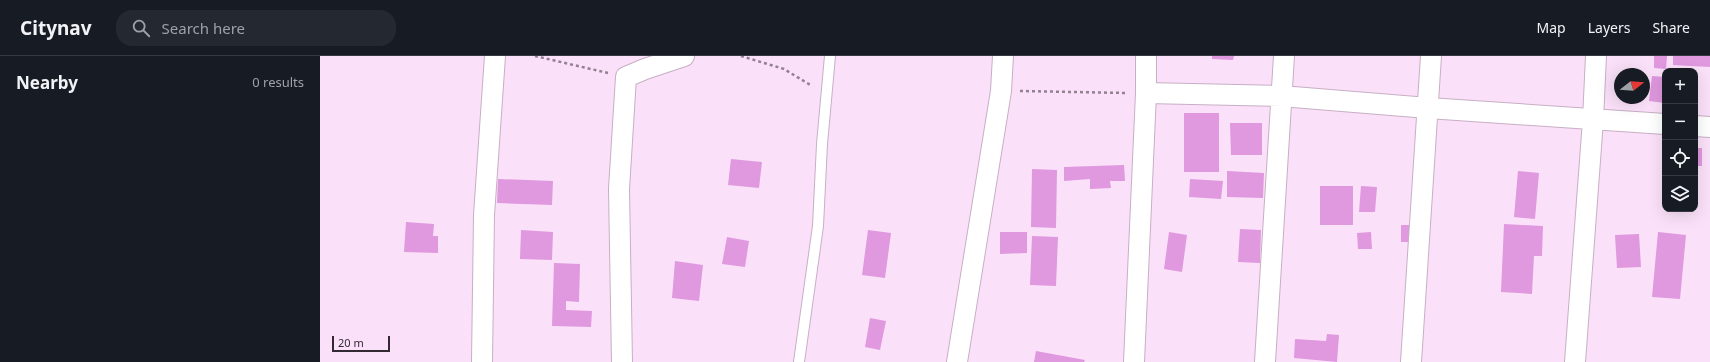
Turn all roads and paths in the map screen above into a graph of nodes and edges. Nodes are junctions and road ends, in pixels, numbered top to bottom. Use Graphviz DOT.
graph roads {
  1 [pos="495,56"];
  2 [pos="535,56"];
  3 [pos="684,56"];
  4 [pos="741,56"];
  5 [pos="830,56"];
  6 [pos="1003,56"];
  7 [pos="1146,56"];
  8 [pos="1284,56"];
  9 [pos="1431,56"];
  10 [pos="1596,56"];
  11 [pos="626,77"];
  12 [pos="1001,91"];
  13 [pos="1146,93"];
  14 [pos="827,94"];
  15 [pos="1281,96"];
  16 [pos="1428,108"];
  17 [pos="1592,120"];
  18 [pos="1662,124"];
  19 [pos="1698,126"];
  20 [pos="1710,127"];
  21 [pos="482,362"];
  22 [pos="622,362"];
  23 [pos="799,362"];
  24 [pos="957,362"];
  25 [pos="1134,362"];
  26 [pos="1265,362"];
  27 [pos="1411,362"];
  28 [pos="1574,362"];
  1 -- 21 [label="street"];
  2 -- 11 [label="path"];
  3 -- 11 [label="street"];
  4 -- 14 [label="path"];
  5 -- 14 [label="lane"];
  6 -- 12 [label="street"];
  7 -- 13 [label="street"];
  8 -- 15 [label="street"];
  9 -- 16 [label="street"];
  10 -- 17 [label="street"];
  11 -- 22 [label="street"];
  12 -- 13 [label="path"];
  12 -- 24 [label="street"];
  13 -- 15 [label="street"];
  13 -- 25 [label="street"];
  14 -- 23 [label="lane"];
  15 -- 16 [label="street"];
  15 -- 26 [label="street"];
  16 -- 17 [label="street"];
  16 -- 27 [label="street"];
  17 -- 18 [label="street"];
  17 -- 28 [label="street"];
  19 -- 20 [label="street"];
}
